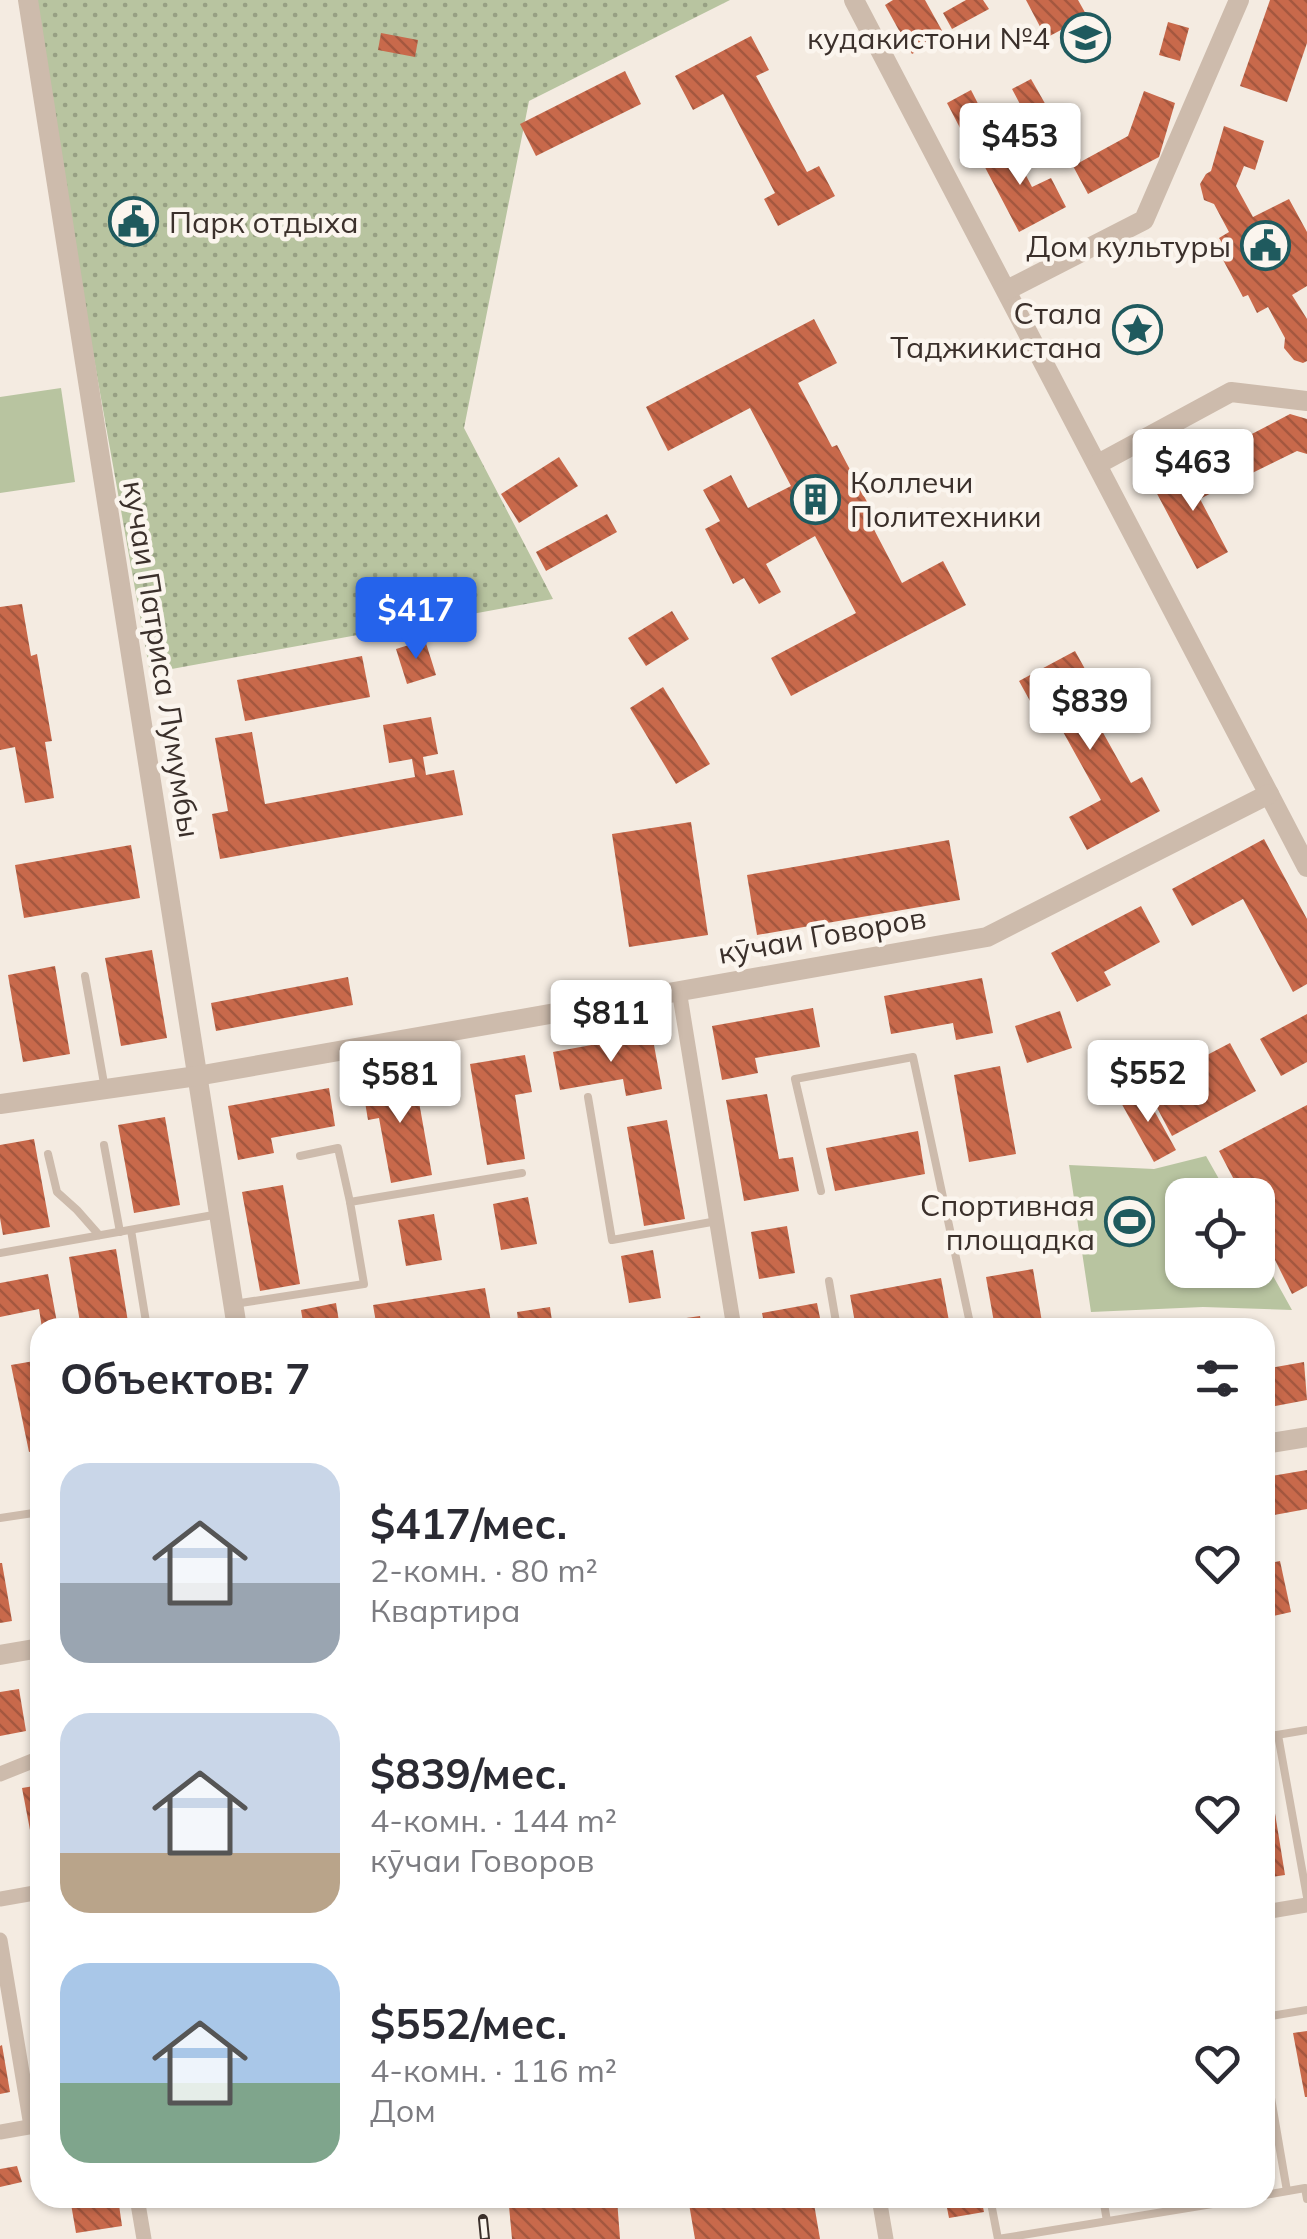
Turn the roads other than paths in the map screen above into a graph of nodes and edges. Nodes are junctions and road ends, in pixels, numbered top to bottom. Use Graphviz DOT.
graph roads {
  1 [pos="28,0"];
  2 [pos="854,0"];
  3 [pos="1240,0"];
  4 [pos="1007,290"];
  5 [pos="1307,401"];
  6 [pos="1098,464"];
  7 [pos="1269,794"];
  8 [pos="1307,867"];
  9 [pos="85,976"];
  10 [pos="679,990"];
  11 [pos="197,1076"];
  12 [pos="104,1089"];
  13 [pos="588,1096"];
  14 [pos="0,1104"];
  15 [pos="104,1145"];
  16 [pos="48,1154"];
  17 [pos="300,1156"];
  18 [pos="522,1173"];
  19 [pos="821,1191"];
  20 [pos="350,1202"];
  21 [pos="219,1214"];
  22 [pos="717,1222"];
  23 [pos="131,1230"];
  24 [pos="120,1232"];
  25 [pos="99,1236"];
  26 [pos="0,1253"];
  27 [pos="829,1281"];
  28 [pos="234,1304"];
  29 [pos="145,1318"];
  30 [pos="236,1318"];
  31 [pos="732,1318"];
  32 [pos="836,1318"];
  33 [pos="969,1318"];
  34 [pos="1307,1437"];
  35 [pos="1275,1442"];
  36 [pos="30,1514"];
  37 [pos="0,1518"];
  38 [pos="30,1650"];
  39 [pos="0,1655"];
  40 [pos="1307,1730"];
  41 [pos="1275,1735"];
  42 [pos="1278,1735"];
  43 [pos="30,1762"];
  44 [pos="0,1774"];
  45 [pos="30,1894"];
  46 [pos="1307,1897"];
  47 [pos="0,1900"];
  48 [pos="1307,1905"];
  49 [pos="1275,1910"];
  50 [pos="0,1940"];
  51 [pos="1307,2010"];
  52 [pos="1275,2015"];
  53 [pos="30,2099"];
  54 [pos="1275,2121"];
  55 [pos="30,2127"];
  56 [pos="0,2132"];
  57 [pos="1287,2191"];
  58 [pos="1275,2193"];
  59 [pos="1307,2199"];
  60 [pos="139,2208"];
  61 [pos="881,2208"];
  62 [pos="992,2208"];
  63 [pos="1104,2208"];
  64 [pos="1168,2208"];
  65 [pos="1107,2221"];
  66 [pos="144,2239"];
  67 [pos="886,2239"];
  68 [pos="998,2239"];
  1 -- 11 [label="street, кучаи Патриса Лумумбы"];
  2 -- 4 [label="street"];
  3 -- 4 [label="street"];
  4 -- 6 [label="street"];
  5 -- 6 [label="street"];
  6 -- 7 [label="street"];
  7 -- 8 [label="street"];
  7 -- 10 [label="street, кӯчаи Говоров"];
  9 -- 12 [label="lane"];
  10 -- 11 [label="street, кӯчаи Говоров"];
  10 -- 22 [label="street"];
  11 -- 12 [label="street, кӯчаи Говоров"];
  11 -- 21 [label="street, кучаи Патриса Лумумбы"];
  12 -- 14 [label="street, кӯчаи Говоров"];
  13 -- 22 [label="lane"];
  15 -- 24 [label="lane"];
  16 -- 25 [label="lane"];
  17 -- 20 [label="lane"];
  18 -- 20 [label="lane"];
  19 -- 33 [label="lane"];
  20 -- 28 [label="lane"];
  21 -- 23 [label="lane"];
  21 -- 28 [label="street, кучаи Патриса Лумумбы"];
  22 -- 31 [label="street"];
  23 -- 24 [label="lane"];
  23 -- 29 [label="lane"];
  24 -- 25 [label="lane"];
  25 -- 26 [label="lane"];
  27 -- 32 [label="lane"];
  28 -- 30 [label="street, кучаи Патриса Лумумбы"];
  34 -- 35 [label="street"];
  36 -- 37 [label="lane"];
  38 -- 39 [label="street"];
  40 -- 42 [label="lane"];
  41 -- 42 [label="lane"];
  42 -- 46 [label="lane"];
  43 -- 44 [label="street"];
  45 -- 47 [label="street"];
  48 -- 49 [label="street"];
  50 -- 53 [label="street"];
  51 -- 52 [label="lane"];
  54 -- 57 [label="lane"];
  55 -- 56 [label="street"];
  57 -- 58 [label="lane"];
  57 -- 59 [label="lane"];
  60 -- 66 [label="street"];
  61 -- 67 [label="street"];
  62 -- 68 [label="lane"];
  63 -- 65 [label="lane"];
  64 -- 65 [label="lane"];
  65 -- 68 [label="lane"];
}
